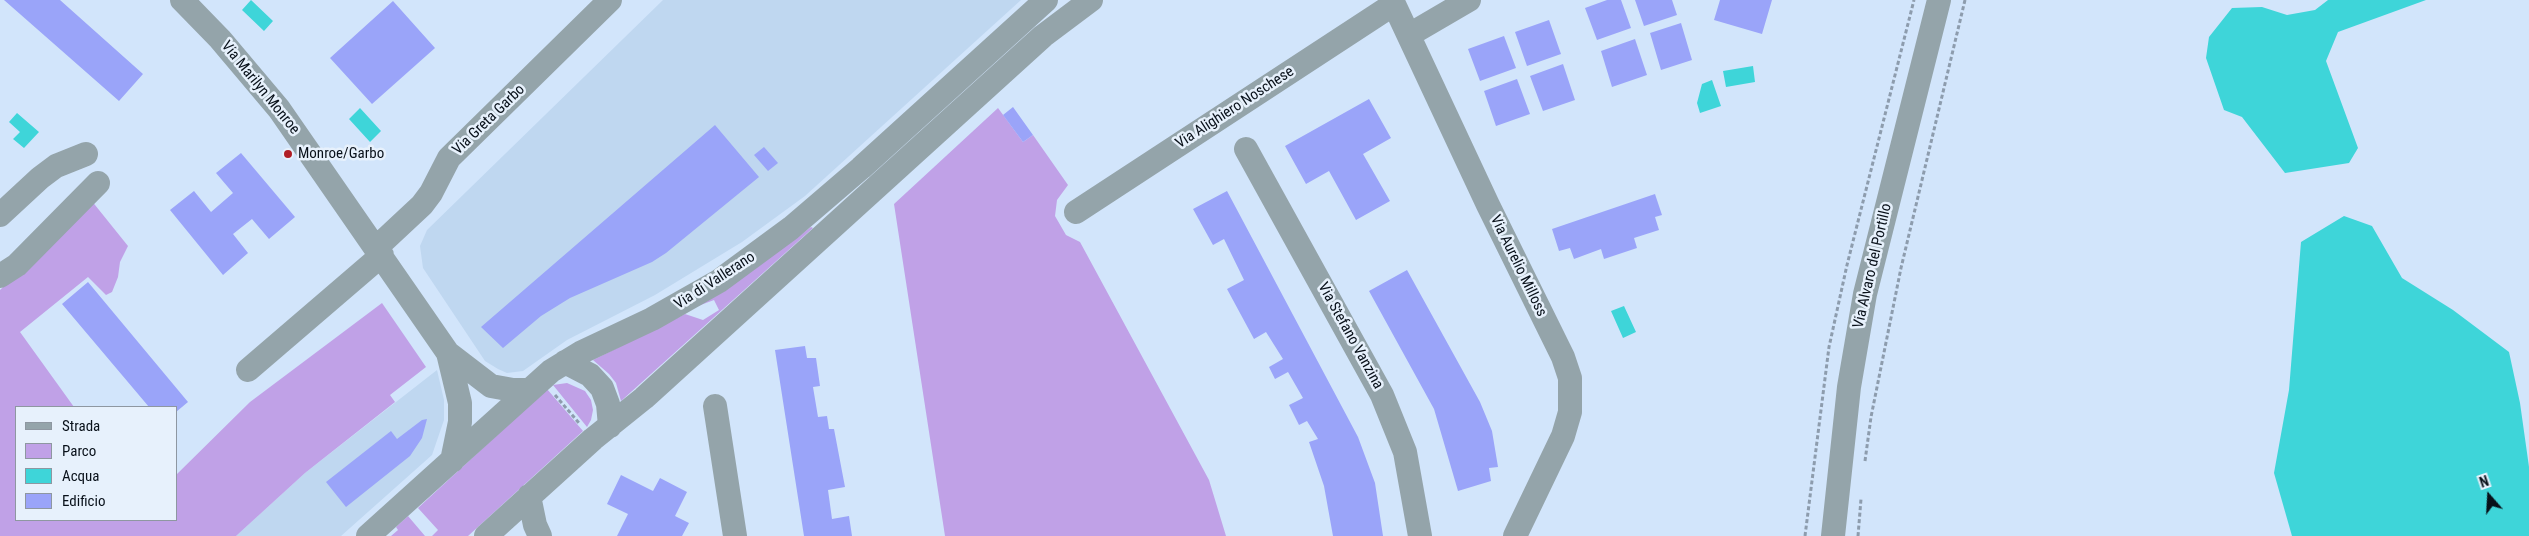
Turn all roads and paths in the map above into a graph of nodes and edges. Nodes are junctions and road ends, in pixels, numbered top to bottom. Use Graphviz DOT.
graph roads {
  1 [pos="182,0"];
  2 [pos="610,0"];
  3 [pos="1046,0"];
  4 [pos="1091,0"];
  5 [pos="1470,0"];
  6 [pos="1939,0"];
  7 [pos="1965,0"];
  8 [pos="1393,2"];
  9 [pos="1409,36"];
  10 [pos="1246,149"];
  11 [pos="86,154"];
  12 [pos="98,182"];
  13 [pos="1076,212"];
  14 [pos="0,215"];
  15 [pos="379,251"];
  16 [pos="0,276"];
  17 [pos="448,353"];
  18 [pos="565,362"];
  19 [pos="248,370"];
  20 [pos="528,390"];
  21 [pos="554,394"];
  22 [pos="714,406"];
  23 [pos="610,426"];
  24 [pos="585,430"];
  25 [pos="452,461"];
  26 [pos="1865,464"];
  27 [pos="1862,492"];
  28 [pos="529,496"];
  29 [pos="368,536"];
  30 [pos="486,536"];
  31 [pos="540,536"];
  32 [pos="735,536"];
  33 [pos="1420,536"];
  34 [pos="1515,536"];
  35 [pos="1833,536"];
  36 [pos="1858,536"];
  1 -- 15 [label="street, Via Marilyn Monroe"];
  2 -- 15 [label="street, Via Greta Garbo"];
  3 -- 18 [label="street, Via di Vallerano"];
  4 -- 23 [label="street"];
  5 -- 9 [label="street"];
  6 -- 35 [label="street, Via Alvaro del Portillo"];
  7 -- 26 [label="path"];
  8 -- 9 [label="street, Via Aurelio Milloss"];
  8 -- 13 [label="street, Via Alighiero Noschese"];
  9 -- 34 [label="street, Via Aurelio Milloss"];
  10 -- 33 [label="street, Via Stefano Vanzina"];
  11 -- 14 [label="street"];
  12 -- 16 [label="street"];
  15 -- 17 [label="street, Via Marilyn Monroe"];
  15 -- 19 [label="street"];
  17 -- 20 [label="street, Via Marilyn Monroe"];
  17 -- 25 [label="street, Via Marilyn Monroe"];
  18 -- 20 [label="street, Via di Vallerano"];
  18 -- 23 [label="street"];
  20 -- 25 [label="street, Via di Vallerano"];
  21 -- 24 [label="path"];
  22 -- 32 [label="street"];
  23 -- 28 [label="street"];
  25 -- 29 [label="street, Via di Vallerano"];
  27 -- 36 [label="path"];
  28 -- 30 [label="street"];
  28 -- 31 [label="street"];
}
